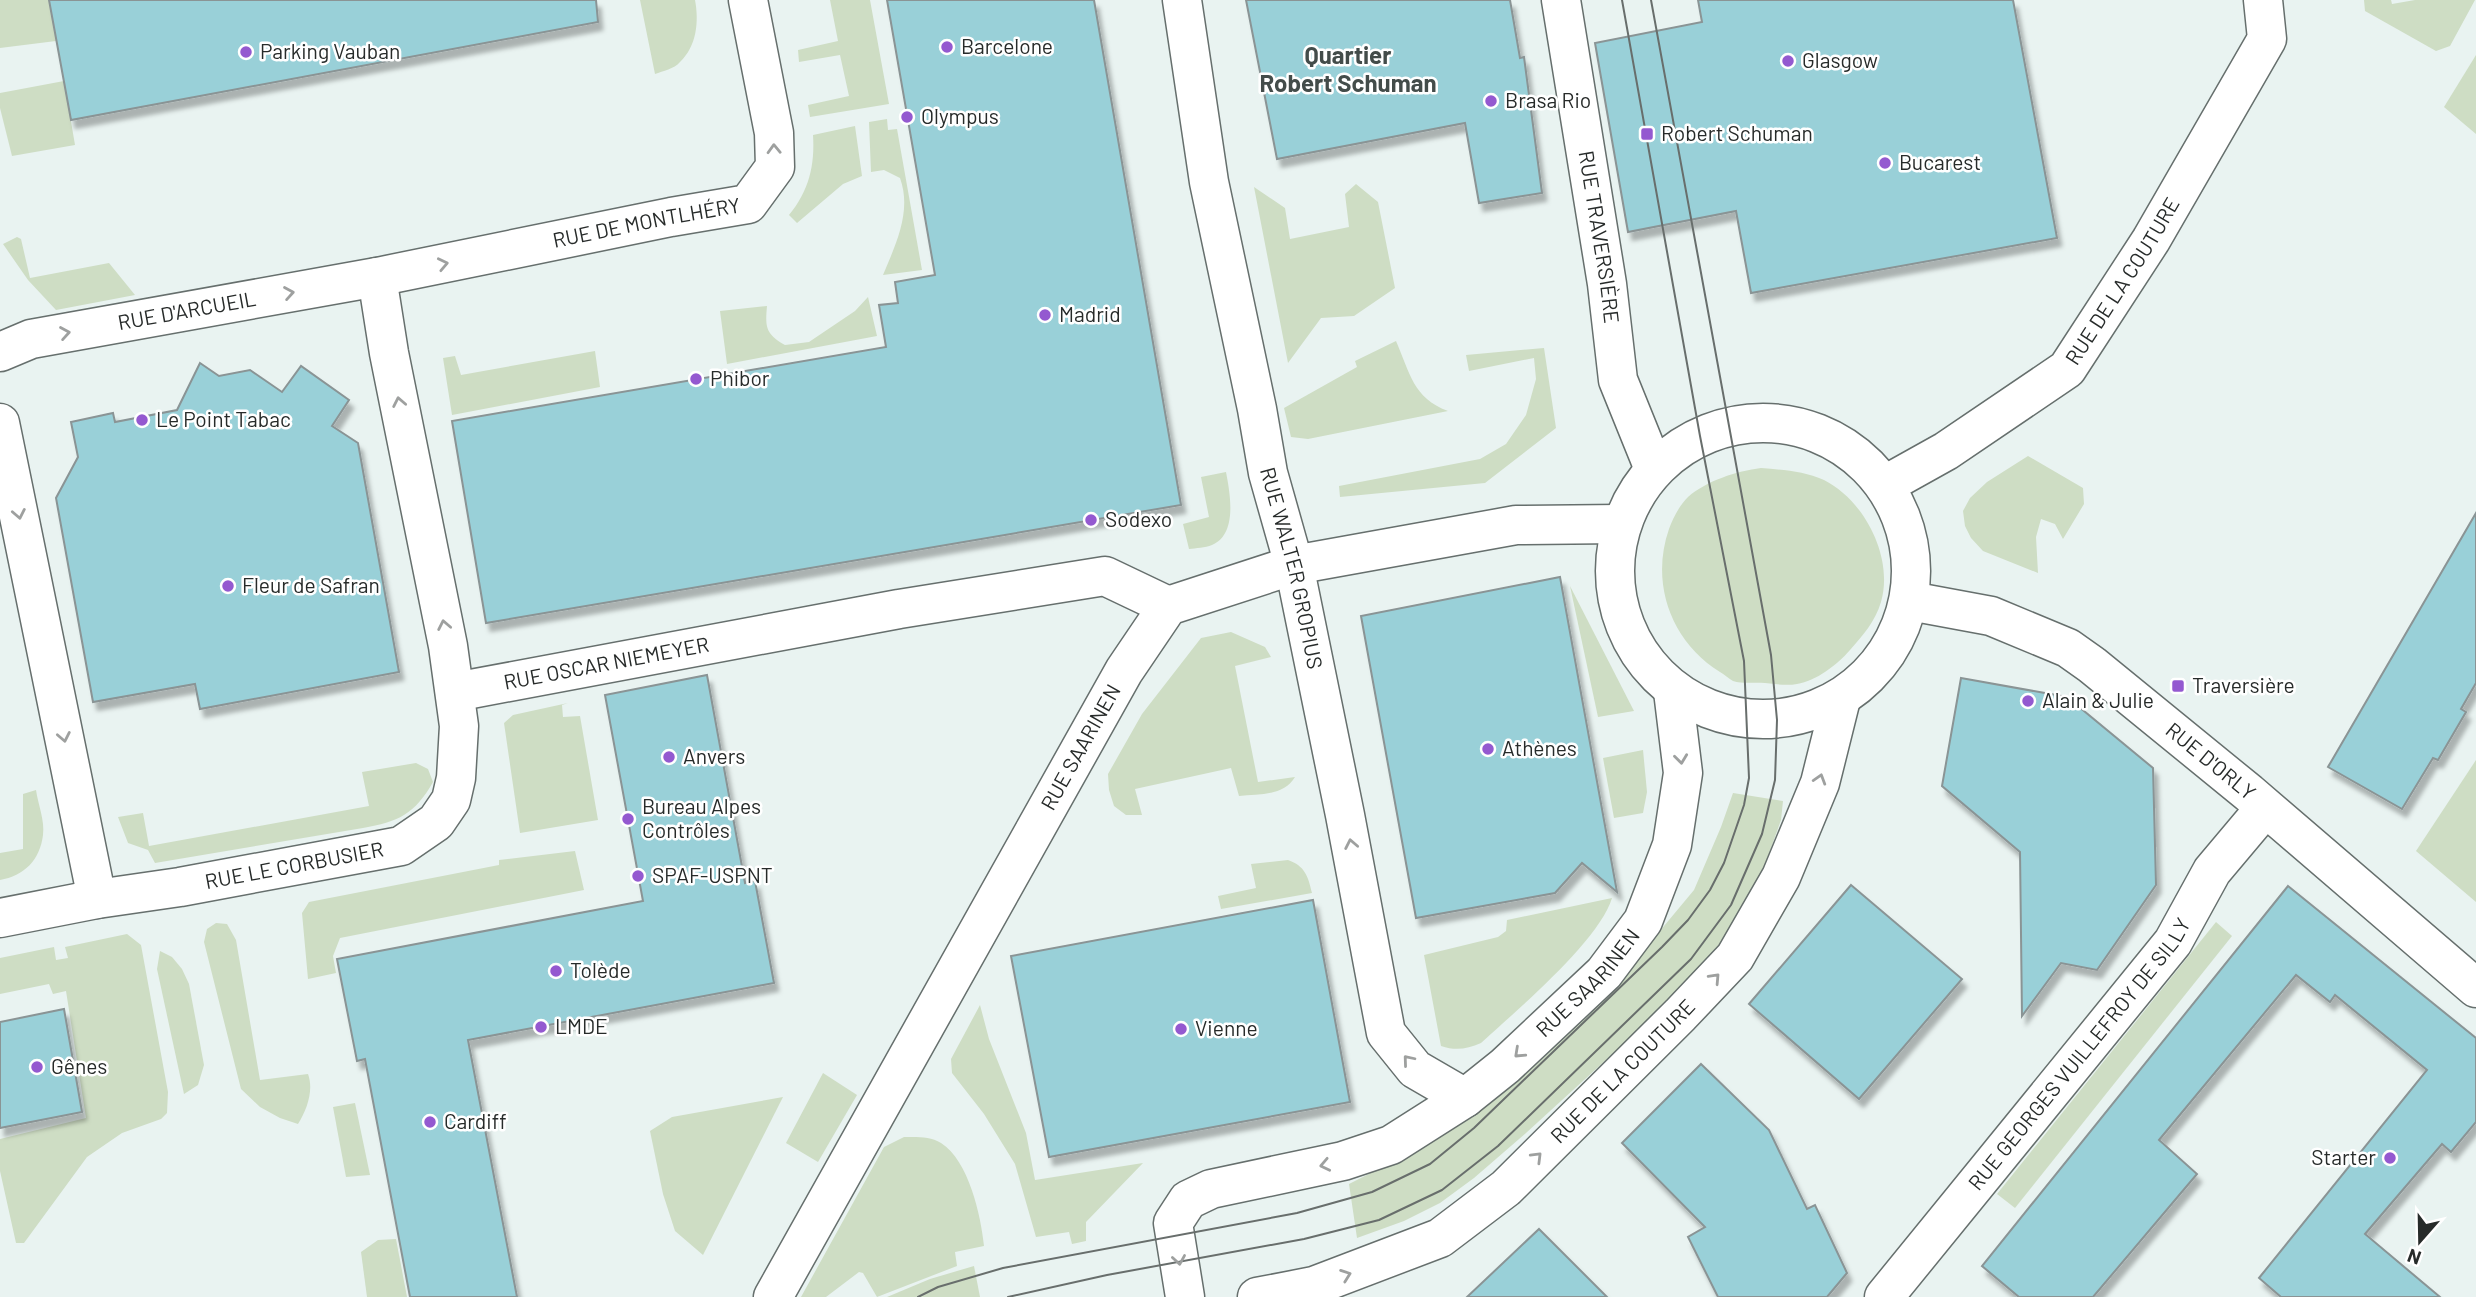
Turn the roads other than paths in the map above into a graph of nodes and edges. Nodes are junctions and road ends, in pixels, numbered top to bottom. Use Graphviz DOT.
graph roads {
  1 [pos="748,0"];
  2 [pos="1182,0"];
  3 [pos="1561,0"];
  4 [pos="2263,0"];
  5 [pos="377,277"];
  6 [pos="0,352"];
  7 [pos="0,423"];
  8 [pos="1654,469"];
  9 [pos="1885,485"];
  10 [pos="1621,524"];
  11 [pos="1294,565"];
  12 [pos="1910,601"];
  13 [pos="1168,606"];
  14 [pos="1674,691"];
  15 [pos="455,692"];
  16 [pos="1841,699"];
  17 [pos="2265,808"];
  18 [pos="97,899"];
  19 [pos="0,918"];
  20 [pos="2476,988"];
  21 [pos="1465,1098"];
  22 [pos="774,1297"];
  23 [pos="1185,1297"];
  24 [pos="1256,1297"];
  25 [pos="1884,1297"];
  5 -- 1 [label="street, RUE DE MONTLHÉRY, one-way"];
  2 -- 11 [label="street, RUE WALTER GROPIUS"];
  3 -- 8 [label="street, RUE TRAVERSIÈRE"];
  4 -- 9 [label="street, RUE DE LA COUTURE"];
  6 -- 5 [label="street, RUE D'ARCUEIL, one-way"];
  15 -- 5 [label="street, one-way"];
  7 -- 18 [label="street, one-way"];
  8 -- 9 [label="street"];
  8 -- 10 [label="street"];
  9 -- 12 [label="street"];
  10 -- 11 [label="street"];
  10 -- 14 [label="street"];
  11 -- 13 [label="street"];
  21 -- 11 [label="street, RUE WALTER GROPIUS, one-way"];
  12 -- 16 [label="street"];
  12 -- 17 [label="street, RUE D'ORLY"];
  13 -- 15 [label="street, RUE OSCAR NIEMEYER"];
  13 -- 22 [label="street, RUE SAARINEN"];
  14 -- 16 [label="street"];
  14 -- 21 [label="street, RUE SAARINEN, one-way"];
  15 -- 18 [label="street, RUE LE CORBUSIER"];
  24 -- 16 [label="street, RUE DE LA COUTURE, one-way"];
  17 -- 20 [label="street, RUE D'ORLY"];
  17 -- 25 [label="street, RUE GEORGES VUILLEFROY DE SILLY"];
  18 -- 19 [label="street, RUE LE CORBUSIER"];
  21 -- 23 [label="street, RUE SAARINEN, one-way"];
}
